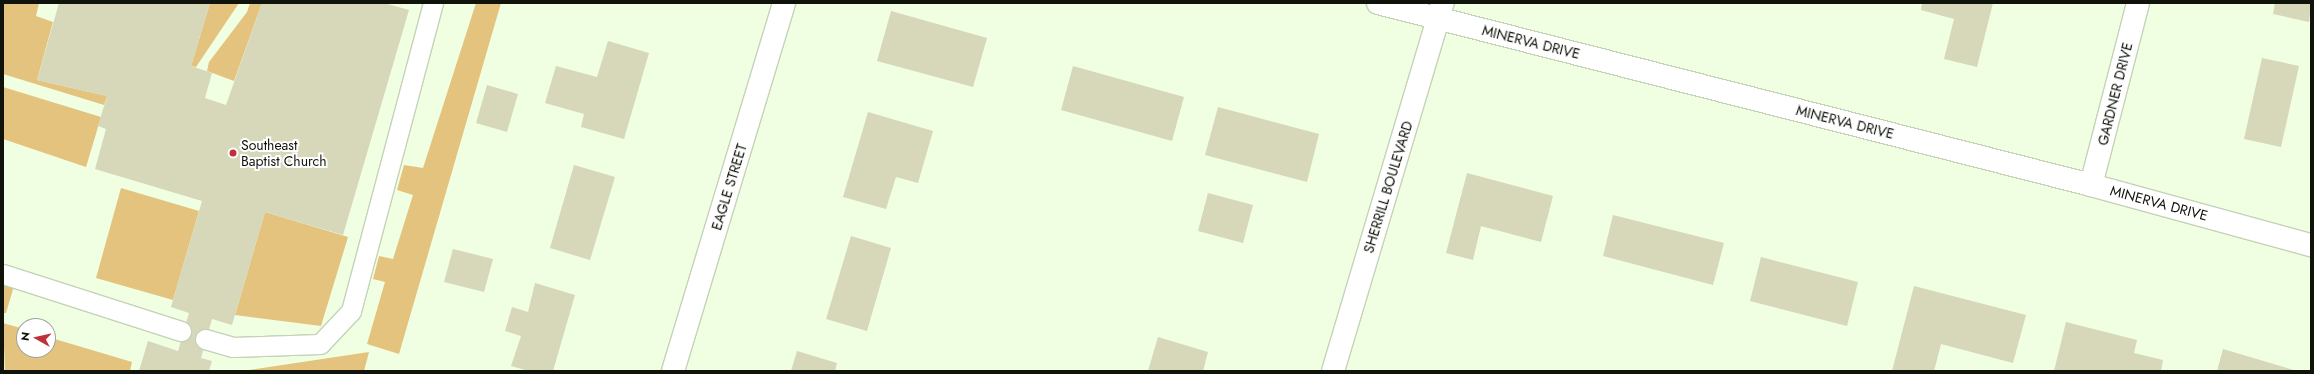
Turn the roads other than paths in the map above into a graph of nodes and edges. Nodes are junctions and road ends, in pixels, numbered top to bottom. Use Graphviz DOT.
graph roads {
  1 [pos="433,3"];
  2 [pos="784,3"];
  3 [pos="1378,3"];
  4 [pos="2138,3"];
  5 [pos="1441,11"];
  6 [pos="2091,185"];
  7 [pos="2311,244"];
  8 [pos="3,274"];
  9 [pos="181,331"];
  10 [pos="205,339"];
  11 [pos="673,371"];
  12 [pos="1332,371"];
  1 -- 10 [label="lane"];
  2 -- 11 [label="street, EAGLE STREET"];
  3 -- 5 [label="street, MINERVA DRIVE"];
  4 -- 6 [label="street, GARDNER DRIVE"];
  5 -- 6 [label="street, MINERVA DRIVE"];
  5 -- 12 [label="street, SHERRILL BOULEVARD"];
  6 -- 7 [label="street, MINERVA DRIVE"];
  8 -- 9 [label="lane"];
}
